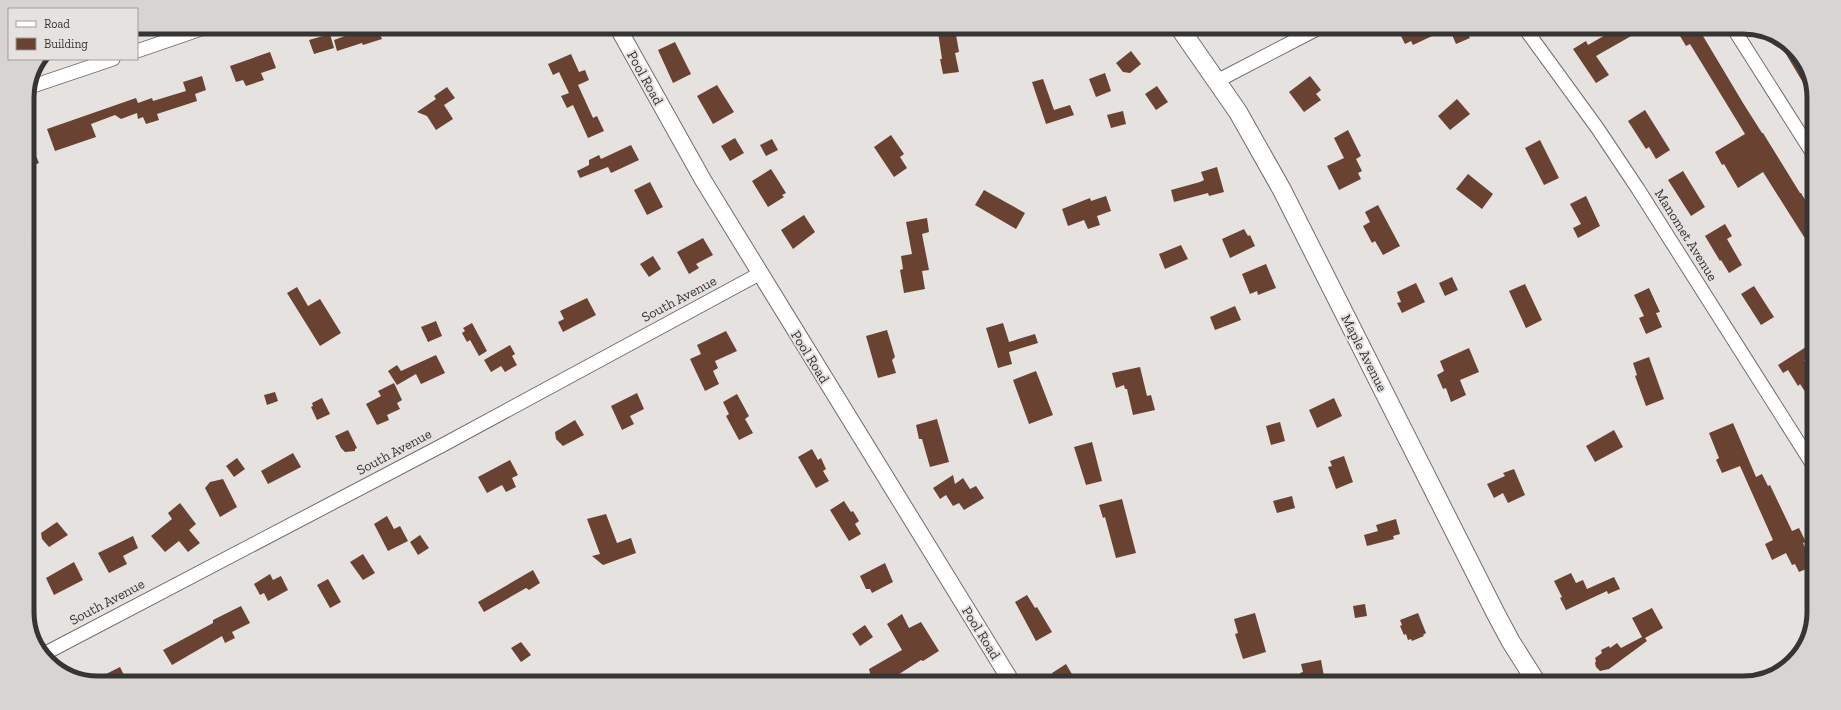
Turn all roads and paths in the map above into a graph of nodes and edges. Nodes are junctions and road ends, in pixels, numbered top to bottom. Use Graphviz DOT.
graph roads {
  1 [pos="187,34"];
  2 [pos="621,34"];
  3 [pos="1184,34"];
  4 [pos="1307,34"];
  5 [pos="1529,34"];
  6 [pos="1737,34"];
  7 [pos="138,51"];
  8 [pos="110,60"];
  9 [pos="1217,81"];
  10 [pos="35,85"];
  11 [pos="1807,145"];
  12 [pos="759,274"];
  13 [pos="1807,456"];
  14 [pos="47,651"];
  15 [pos="1008,676"];
  16 [pos="1532,676"];
  1 -- 7 [label="street"];
  2 -- 12 [label="street, Pool Road"];
  3 -- 9 [label="main road, Maple Avenue"];
  4 -- 9 [label="street"];
  5 -- 13 [label="street, Manomet Avenue"];
  6 -- 11 [label="street"];
  8 -- 10 [label="street"];
  9 -- 16 [label="main road, Maple Avenue"];
  12 -- 14 [label="street, South Avenue"];
  12 -- 15 [label="street, Pool Road"];
}
